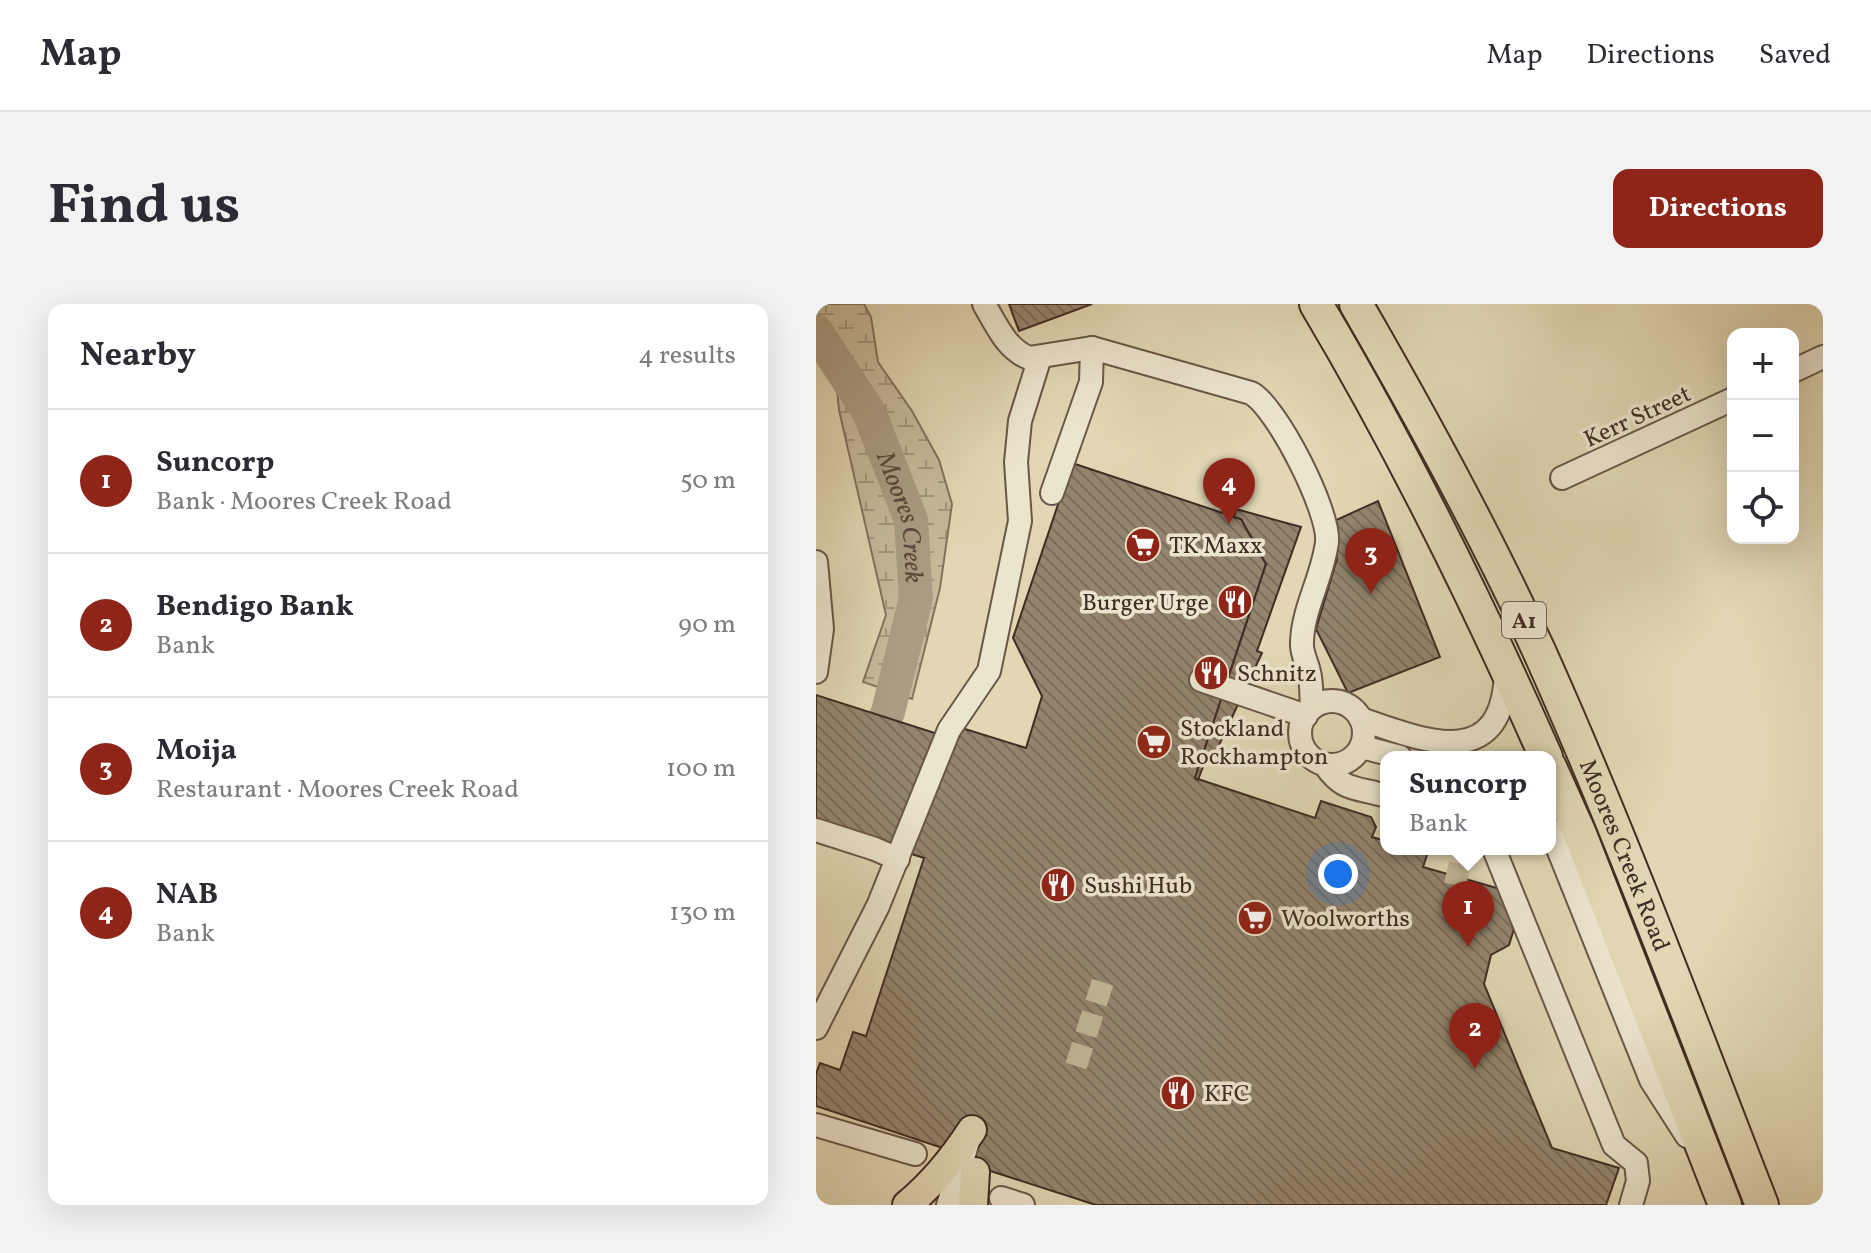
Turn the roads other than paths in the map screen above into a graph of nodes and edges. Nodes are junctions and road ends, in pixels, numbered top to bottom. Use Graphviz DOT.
graph roads {
  1 [pos="984,304"];
  2 [pos="1316,304"];
  3 [pos="1356,304"];
  4 [pos="1092,348"];
  5 [pos="1040,357"];
  6 [pos="1823,357"];
  7 [pos="1799,368"];
  8 [pos="1731,400"];
  9 [pos="1562,478"];
  10 [pos="1052,493"];
  11 [pos="816,562"];
  12 [pos="1506,668"];
  13 [pos="816,672"];
  14 [pos="1310,673"];
  15 [pos="1201,680"];
  16 [pos="1341,702"];
  17 [pos="1309,712"];
  18 [pos="1361,719"];
  19 [pos="1543,751"];
  20 [pos="1355,754"];
  21 [pos="1380,756"];
  22 [pos="1325,765"];
  23 [pos="1556,780"];
  24 [pos="1380,792"];
  25 [pos="1380,794"];
  26 [pos="816,830"];
  27 [pos="1556,844"];
  28 [pos="1496,855"];
  29 [pos="898,859"];
  30 [pos="1663,950"];
  31 [pos="816,1028"];
  32 [pos="816,1125"];
  33 [pos="972,1130"];
  34 [pos="915,1154"];
  35 [pos="975,1172"];
  36 [pos="1719,1192"];
  37 [pos="907,1205"];
  38 [pos="948,1205"];
  39 [pos="963,1205"];
  40 [pos="973,1205"];
  41 [pos="1631,1205"];
  42 [pos="1762,1205"];
  43 [pos="1784,1205"];
  1 -- 5 [label="street"];
  2 -- 12 [label="highway, Moores Creek Road / A1"];
  3 -- 30 [label="highway, Moores Creek Road / A1"];
  4 -- 5 [label="street"];
  4 -- 10 [label="street"];
  4 -- 14 [label="street"];
  5 -- 29 [label="street"];
  6 -- 7 [label="street"];
  8 -- 9 [label="street, Kerr Street"];
  11 -- 13 [label="street"];
  12 -- 18 [label="street"];
  12 -- 19 [label="highway, Moores Creek Road / A1"];
  14 -- 16 [label="street"];
  14 -- 17 [label="street"];
  15 -- 17 [label="street"];
  16 -- 17 [label="street"];
  16 -- 18 [label="street"];
  17 -- 22 [label="street"];
  18 -- 20 [label="street"];
  20 -- 21 [label="street"];
  20 -- 22 [label="street"];
  20 -- 24 [label="street"];
  22 -- 25 [label="street"];
  23 -- 36 [label="highway, Moores Creek Road"];
  26 -- 29 [label="street"];
  27 -- 36 [label="street"];
  28 -- 41 [label="street"];
  29 -- 31 [label="street"];
  30 -- 42 [label="highway, Moores Creek Road / A1"];
  30 -- 43 [label="highway, A1"];
  32 -- 34 [label="street"];
  33 -- 37 [label="main road"];
  33 -- 38 [label="street"];
  35 -- 39 [label="street"];
  35 -- 40 [label="main road"];
}
